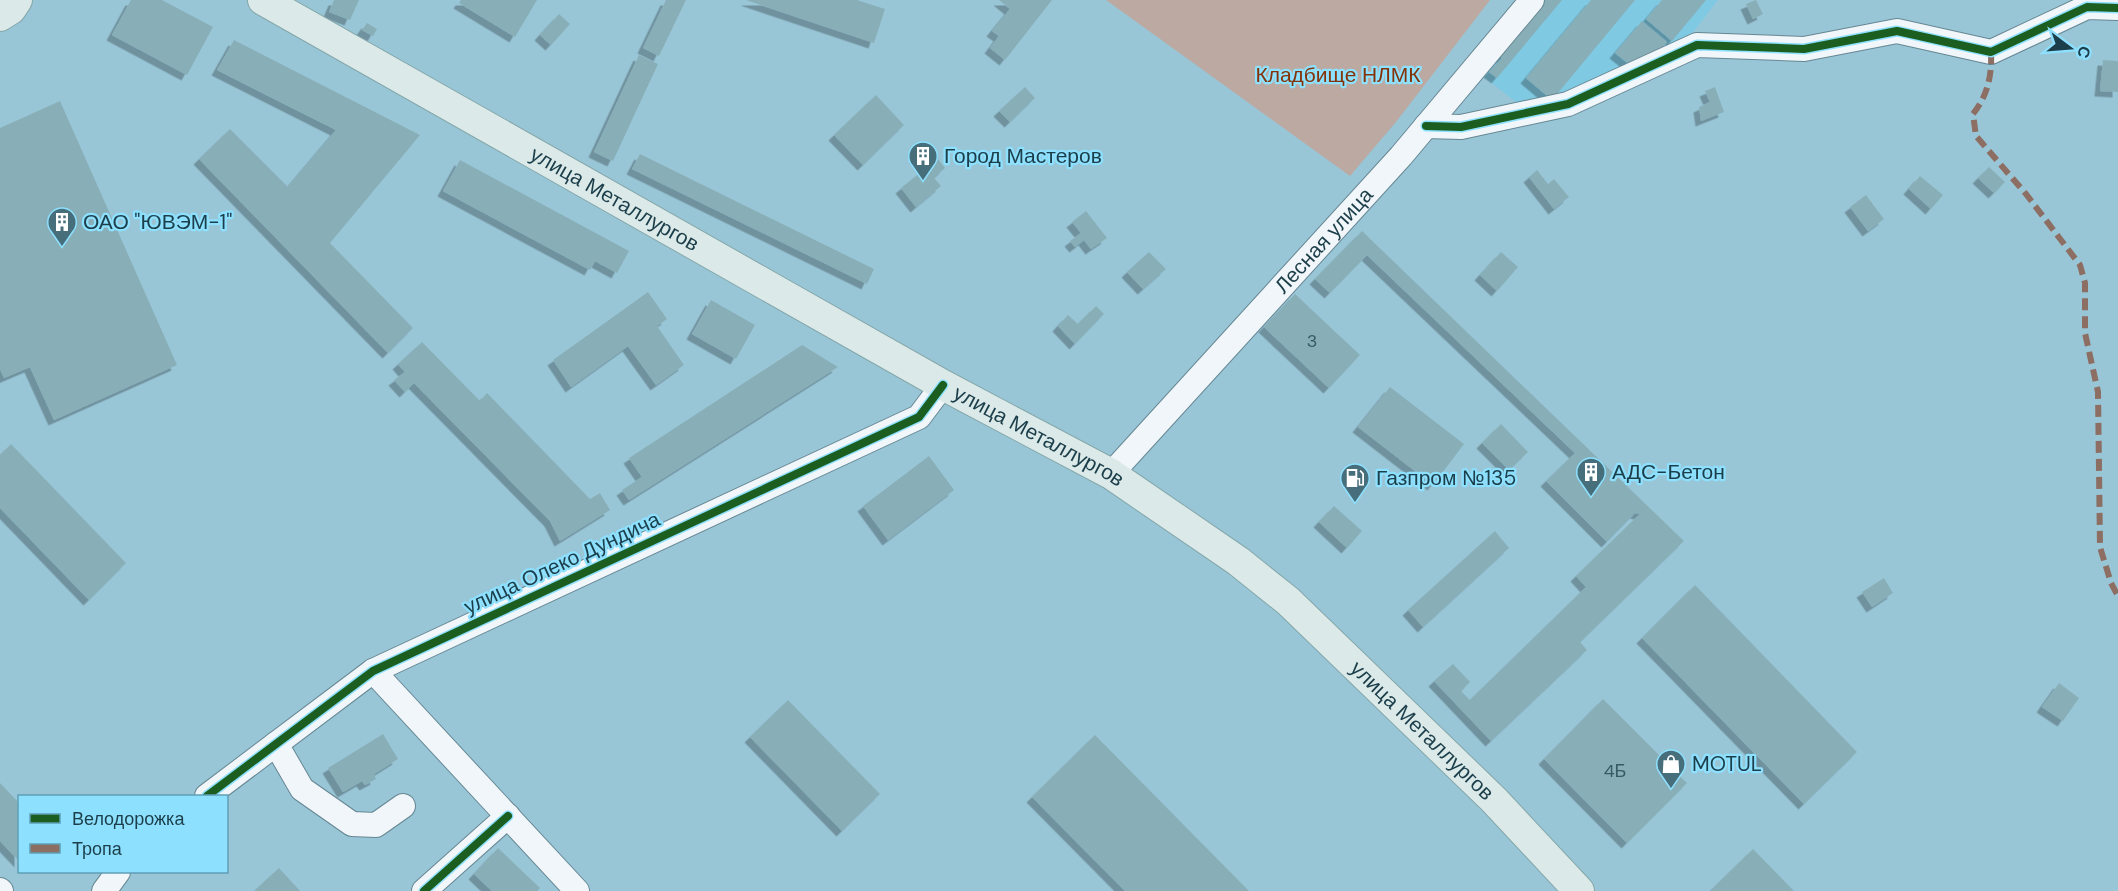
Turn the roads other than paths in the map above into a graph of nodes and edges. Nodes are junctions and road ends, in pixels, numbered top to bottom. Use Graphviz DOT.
graph roads {
  1 [pos="263,0"];
  2 [pos="1532,0"];
  3 [pos="2118,8"];
  4 [pos="1425,126"];
  5 [pos="943,385"];
  6 [pos="1111,474"];
  7 [pos="373,671"];
  8 [pos="276,744"];
  9 [pos="208,795"];
  10 [pos="403,806"];
  11 [pos="508,816"];
  12 [pos="117,873"];
  13 [pos="104,891"];
  14 [pos="424,891"];
  15 [pos="577,891"];
  16 [pos="1579,891"];
  1 -- 5 [label="main road, улица Металлургов"];
  2 -- 4 [label="street, Лесная улица"];
  3 -- 4 [label="street"];
  4 -- 6 [label="street, Лесная улица"];
  5 -- 6 [label="main road, улица Металлургов"];
  5 -- 7 [label="street, улица Олеко Дундича"];
  6 -- 16 [label="main road, улица Металлургов"];
  7 -- 8 [label="street, улица Олеко Дундича"];
  7 -- 11 [label="street"];
  8 -- 9 [label="street, улица Олеко Дундича"];
  8 -- 10 [label="street"];
  11 -- 14 [label="street"];
  11 -- 15 [label="street"];
  12 -- 13 [label="street"];
}
